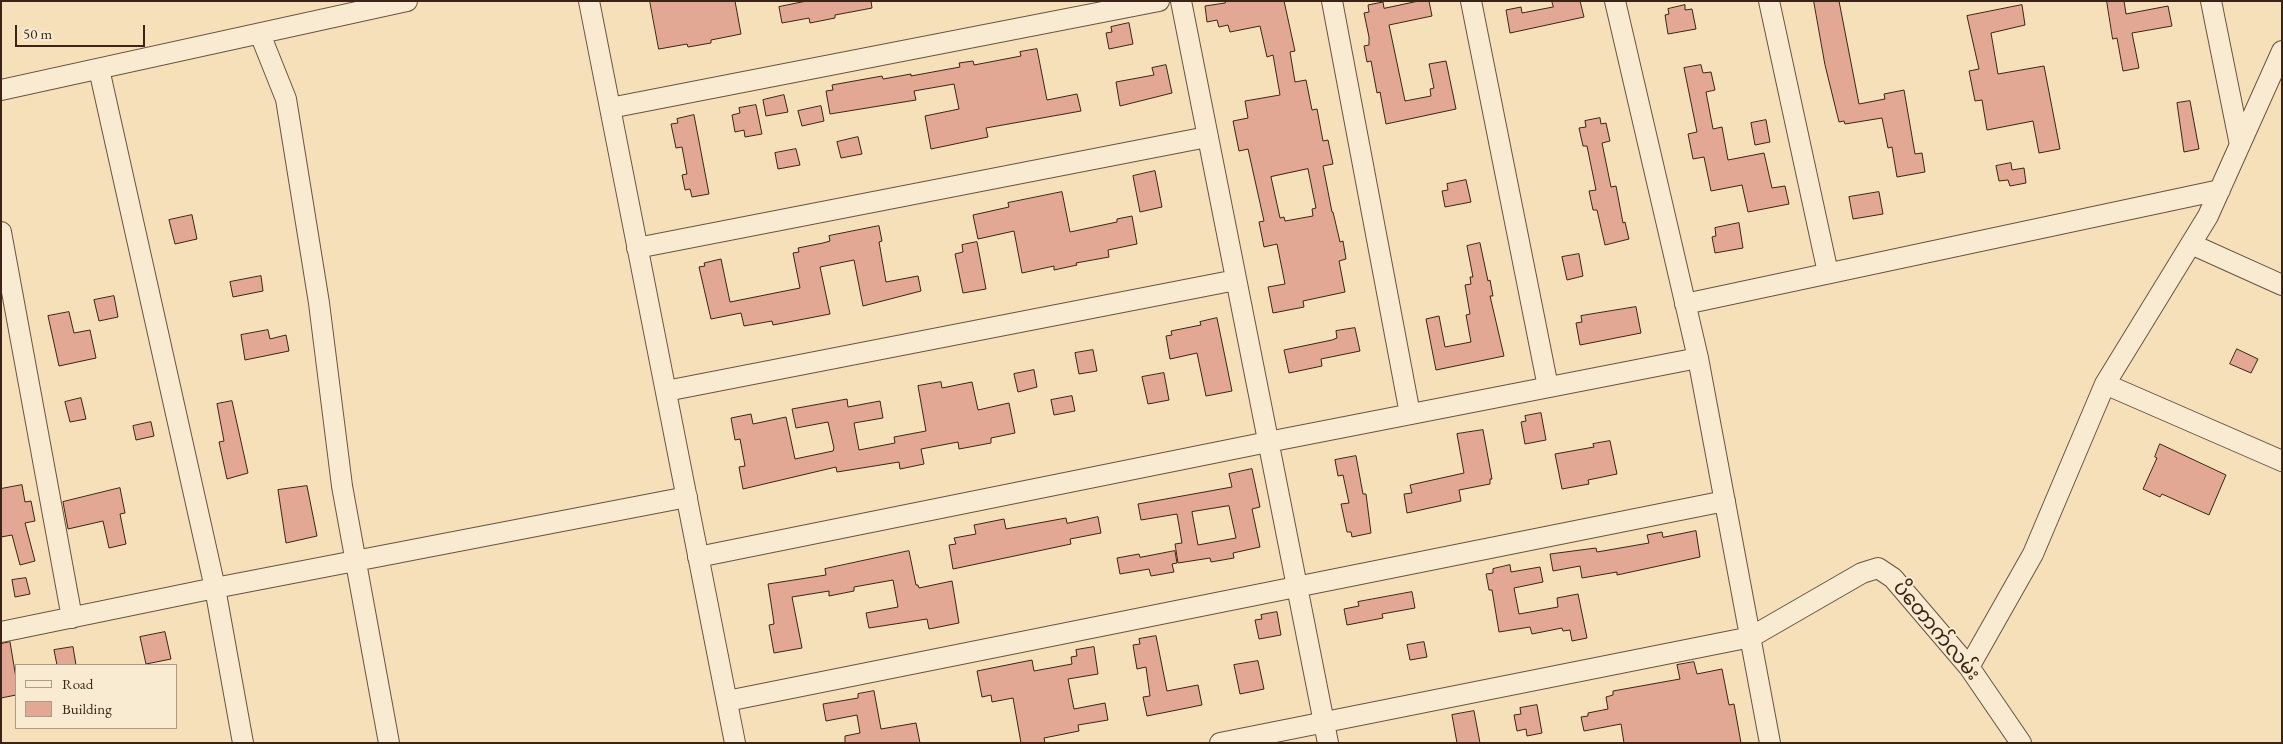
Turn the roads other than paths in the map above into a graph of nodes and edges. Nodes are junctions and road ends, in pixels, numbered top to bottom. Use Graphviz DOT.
graph roads {
  1 [pos="408,1"];
  2 [pos="589,1"];
  3 [pos="1159,1"];
  4 [pos="1181,1"];
  5 [pos="1332,1"];
  6 [pos="1471,1"];
  7 [pos="1615,1"];
  8 [pos="1769,1"];
  9 [pos="2211,1"];
  10 [pos="260,34"];
  11 [pos="2282,51"];
  12 [pos="99,69"];
  13 [pos="1,90"];
  14 [pos="610,108"];
  15 [pos="1208,137"];
  16 [pos="2240,145"];
  17 [pos="2220,190"];
  18 [pos="1,232"];
  19 [pos="2192,244"];
  20 [pos="637,248"];
  21 [pos="1828,273"];
  22 [pos="1236,280"];
  23 [pos="2282,286"];
  24 [pos="1685,304"];
  25 [pos="1698,358"];
  26 [pos="2105,384"];
  27 [pos="1548,387"];
  28 [pos="666,391"];
  29 [pos="1410,414"];
  30 [pos="1268,442"];
  31 [pos="2282,461"];
  32 [pos="686,497"];
  33 [pos="1725,501"];
  34 [pos="698,557"];
  35 [pos="354,561"];
  36 [pos="1296,587"];
  37 [pos="215,588"];
  38 [pos="72,618"];
  39 [pos="1,632"];
  40 [pos="1751,637"];
  41 [pos="1969,667"];
  42 [pos="727,701"];
  43 [pos="1323,721"];
  44 [pos="243,743"];
  45 [pos="389,743"];
  46 [pos="735,743"];
  47 [pos="1220,743"];
  48 [pos="1328,743"];
  49 [pos="1770,743"];
  50 [pos="2021,743"];
  1 -- 10 [label="street"];
  2 -- 14 [label="street"];
  3 -- 14 [label="street"];
  4 -- 15 [label="street"];
  5 -- 29 [label="street"];
  6 -- 27 [label="street"];
  7 -- 24 [label="street"];
  8 -- 21 [label="street"];
  9 -- 16 [label="street"];
  10 -- 12 [label="street"];
  10 -- 35 [label="street"];
  11 -- 16 [label="street"];
  12 -- 13 [label="street"];
  12 -- 37 [label="street"];
  14 -- 20 [label="street"];
  15 -- 20 [label="street"];
  15 -- 22 [label="street"];
  16 -- 17 [label="street"];
  17 -- 19 [label="street"];
  17 -- 21 [label="street"];
  18 -- 38 [label="street"];
  19 -- 23 [label="street"];
  19 -- 26 [label="street"];
  20 -- 28 [label="street"];
  21 -- 24 [label="street"];
  22 -- 28 [label="street"];
  22 -- 30 [label="street"];
  24 -- 25 [label="street"];
  25 -- 27 [label="street"];
  25 -- 33 [label="street"];
  26 -- 31 [label="street"];
  26 -- 41 [label="street"];
  27 -- 29 [label="street"];
  28 -- 32 [label="street"];
  29 -- 30 [label="street"];
  30 -- 34 [label="street"];
  30 -- 36 [label="street"];
  32 -- 34 [label="street"];
  32 -- 35 [label="street"];
  33 -- 36 [label="street"];
  33 -- 40 [label="street"];
  34 -- 42 [label="street"];
  35 -- 37 [label="street"];
  35 -- 45 [label="street"];
  36 -- 42 [label="street"];
  36 -- 43 [label="street"];
  37 -- 38 [label="street"];
  37 -- 44 [label="street"];
  38 -- 39 [label="street"];
  40 -- 41 [label="street, ပိတောက်လမ်း"];
  40 -- 43 [label="street"];
  40 -- 49 [label="street"];
  41 -- 50 [label="street, ပိတောက်လမ်း"];
  42 -- 46 [label="street"];
  43 -- 47 [label="street"];
  43 -- 48 [label="street"];
}
